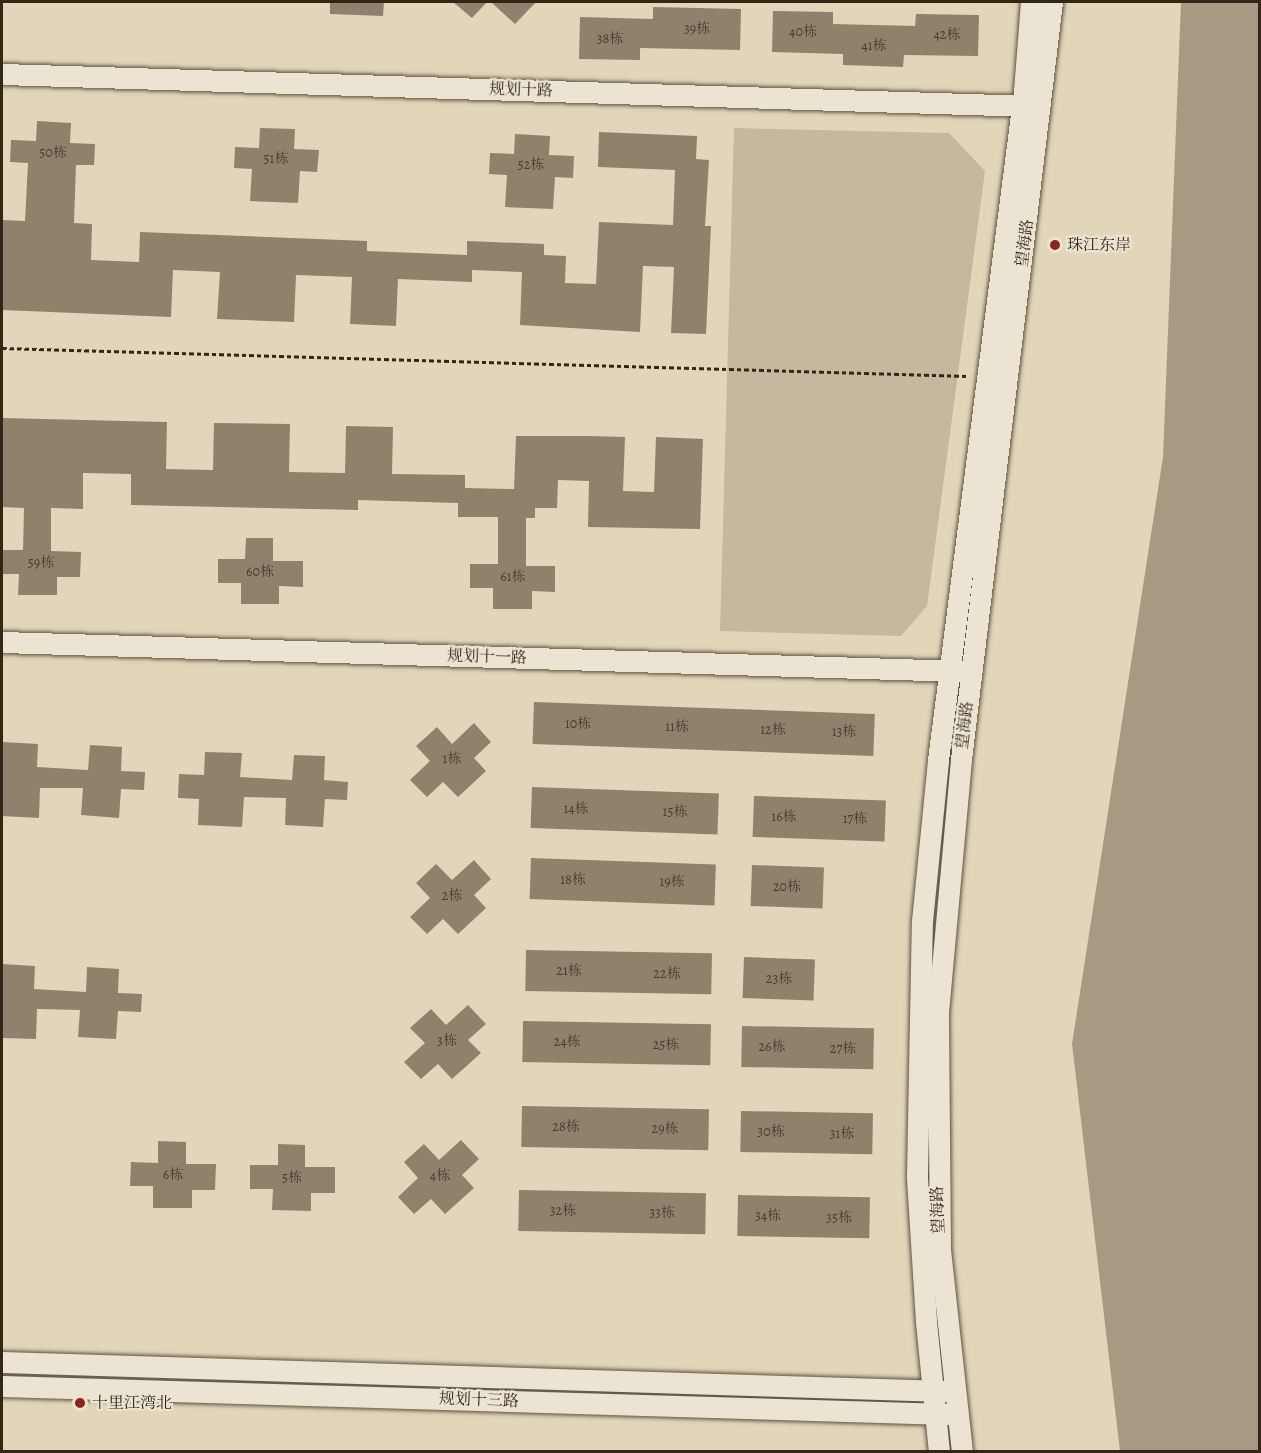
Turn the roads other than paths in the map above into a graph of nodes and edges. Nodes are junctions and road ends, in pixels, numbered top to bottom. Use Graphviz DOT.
graph roads {
  1 [pos="1031,2"];
  2 [pos="1052,2"];
  3 [pos="2,74"];
  4 [pos="1031,106"];
  5 [pos="2,642"];
  6 [pos="950,671"];
  7 [pos="972,671"];
  8 [pos="2,1362"];
  9 [pos="2,1386"];
  10 [pos="933,1390"];
  11 [pos="954,1391"];
  12 [pos="935,1414"];
  13 [pos="957,1414"];
  14 [pos="939,1452"];
  15 [pos="962,1452"];
  1 -- 4 [label="street, 望海路"];
  2 -- 4 [label="street, 望海路"];
  3 -- 4 [label="street, 规划十路"];
  4 -- 6 [label="street, 望海路"];
  4 -- 7 [label="street, 望海路"];
  5 -- 6 [label="street, 规划十一路"];
  6 -- 7 [label="street, 规划十一路"];
  6 -- 10 [label="street, 望海路"];
  7 -- 11 [label="street, 望海路"];
  8 -- 10 [label="street, 规划十三路"];
  9 -- 12 [label="street, 规划十三路"];
  10 -- 11 [label="street, 规划十三路"];
  10 -- 12 [label="street, 望海路"];
  11 -- 13 [label="street, 望海路"];
  12 -- 13 [label="street, 规划十三路"];
  12 -- 14 [label="street, 望海路"];
  13 -- 15 [label="street, 望海路"];
}
